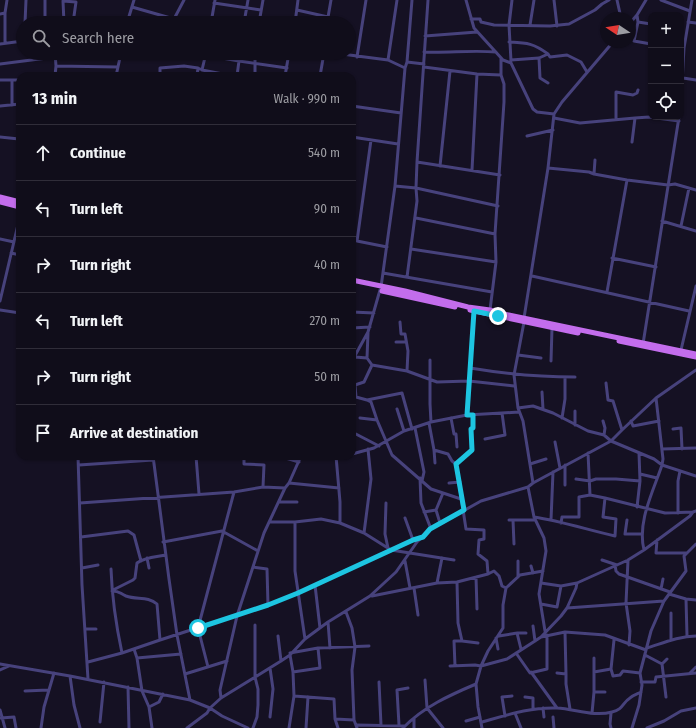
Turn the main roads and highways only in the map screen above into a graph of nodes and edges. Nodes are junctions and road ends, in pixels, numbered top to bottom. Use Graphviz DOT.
graph roads {
  1 [pos="0,197"];
  2 [pos="16,201"];
  3 [pos="0,202"];
  4 [pos="16,206"];
  5 [pos="356,281"];
  6 [pos="356,285"];
  7 [pos="380,288"];
  8 [pos="524,320"];
  9 [pos="643,344"];
  10 [pos="696,354"];
  11 [pos="696,357"];
  1 -- 2 [label="main road"];
  3 -- 4 [label="main road"];
  5 -- 7 [label="main road"];
  6 -- 7 [label="main road"];
  7 -- 8 [label="main road"];
  7 -- 8 [label="main road"];
  8 -- 9 [label="main road"];
  8 -- 9 [label="main road"];
  9 -- 10 [label="main road"];
  9 -- 11 [label="main road"];
}
